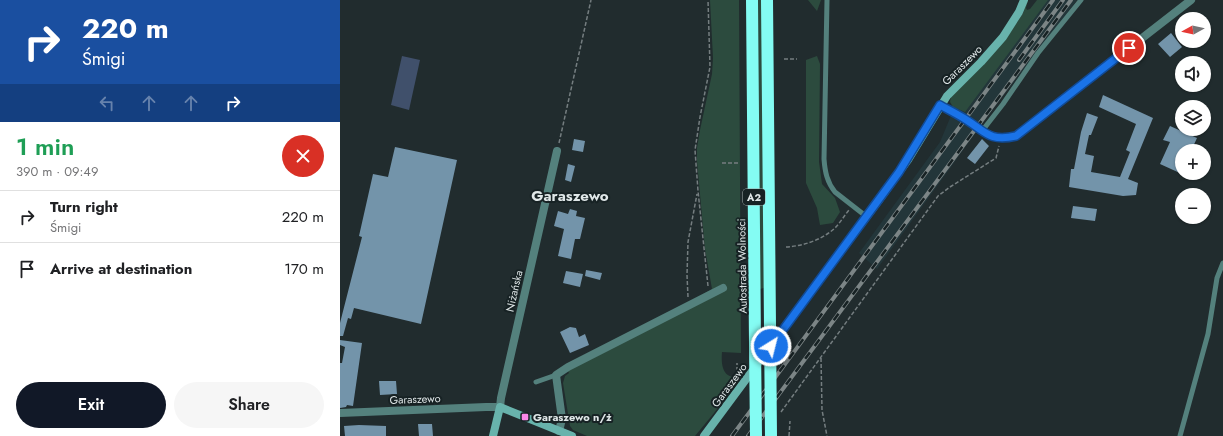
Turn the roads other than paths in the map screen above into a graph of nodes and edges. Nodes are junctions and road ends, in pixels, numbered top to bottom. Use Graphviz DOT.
graph roads {
  1 [pos="752,0"];
  2 [pos="767,0"];
  3 [pos="827,0"];
  4 [pos="1024,0"];
  5 [pos="1081,0"];
  6 [pos="1191,0"];
  7 [pos="940,105"];
  8 [pos="982,132"];
  9 [pos="557,151"];
  10 [pos="867,217"];
  11 [pos="1223,263"];
  12 [pos="723,288"];
  13 [pos="556,375"];
  14 [pos="536,382"];
  15 [pos="500,407"];
  16 [pos="340,413"];
  17 [pos="559,431"];
  18 [pos="493,436"];
  19 [pos="572,436"];
  20 [pos="704,436"];
  21 [pos="756,436"];
  22 [pos="771,436"];
  23 [pos="1180,436"];
  1 -- 21 [label="highway, Autostrada Wolności / A2, bridge"];
  2 -- 22 [label="highway, A2, bridge"];
  3 -- 10 [label="lane"];
  4 -- 7 [label="street, Garaszewo"];
  5 -- 8 [label="lane"];
  6 -- 8 [label="street"];
  7 -- 8 [label="street"];
  7 -- 10 [label="street, Garaszewo"];
  9 -- 15 [label="street, Niżańska"];
  10 -- 20 [label="street, Garaszewo"];
  11 -- 23 [label="lane"];
  12 -- 13 [label="street"];
  13 -- 14 [label="lane"];
  13 -- 17 [label="street"];
  15 -- 16 [label="street, Garaszewo"];
  15 -- 17 [label="street, Garaszewo"];
  15 -- 18 [label="street, Niżańska"];
  17 -- 19 [label="street, Garaszewo"];
}
